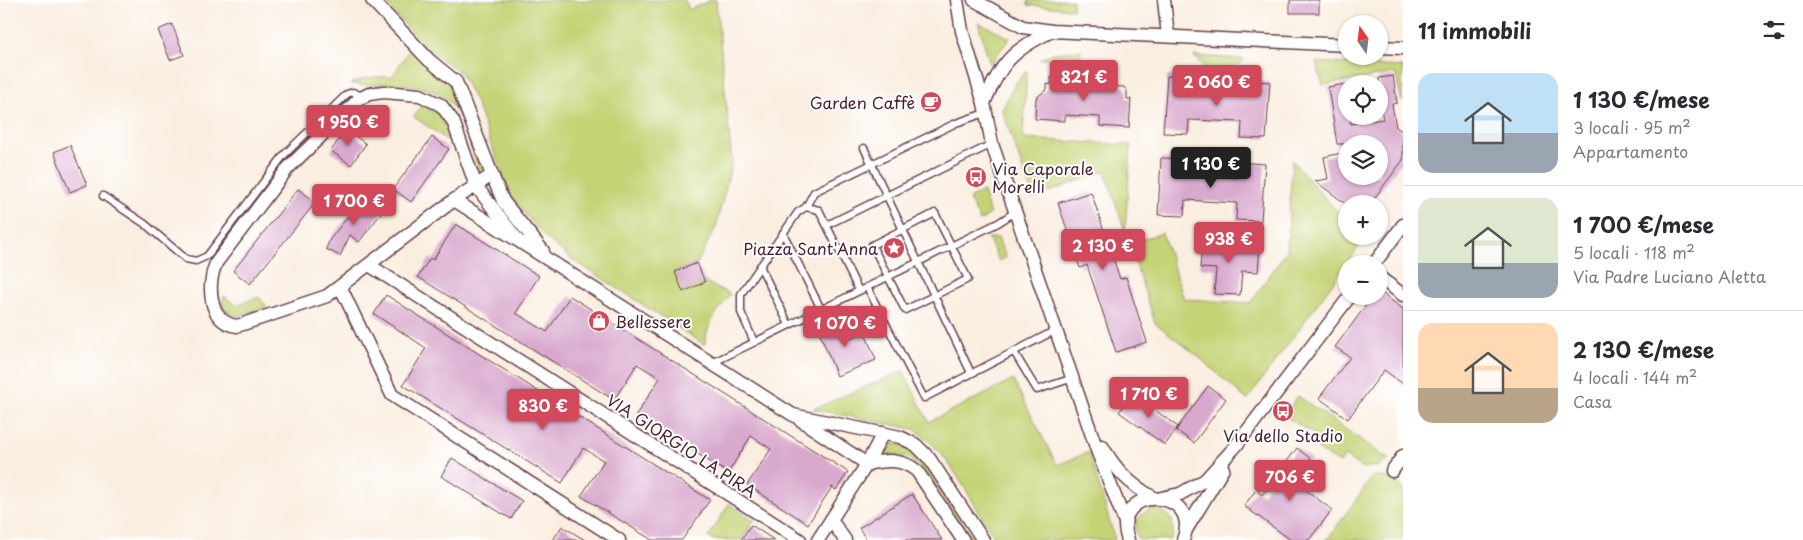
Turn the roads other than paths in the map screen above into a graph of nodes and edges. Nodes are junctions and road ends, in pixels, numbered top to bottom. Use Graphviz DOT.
graph roads {
  1 [pos="372,0"];
  2 [pos="956,0"];
  3 [pos="974,0"];
  4 [pos="1164,0"];
  5 [pos="1052,31"];
  6 [pos="1168,36"];
  7 [pos="1338,45"];
  8 [pos="1388,47"];
  9 [pos="1403,48"];
  10 [pos="363,97"];
  11 [pos="984,108"];
  12 [pos="992,144"];
  13 [pos="864,148"];
  14 [pos="872,164"];
  15 [pos="492,175"];
  16 [pos="476,186"];
  17 [pos="103,196"];
  18 [pos="887,196"];
  19 [pos="454,200"];
  20 [pos="806,207"];
  21 [pos="1015,212"];
  22 [pos="827,225"];
  23 [pos="1403,225"];
  24 [pos="903,229"];
  25 [pos="783,233"];
  26 [pos="516,238"];
  27 [pos="951,246"];
  28 [pos="1381,255"];
  29 [pos="551,261"];
  30 [pos="918,262"];
  31 [pos="369,265"];
  32 [pos="760,266"];
  33 [pos="888,276"];
  34 [pos="1388,284"];
  35 [pos="867,287"];
  36 [pos="341,288"];
  37 [pos="859,291"];
  38 [pos="934,295"];
  39 [pos="1403,295"];
  40 [pos="1343,305"];
  41 [pos="821,310"];
  42 [pos="789,325"];
  43 [pos="1056,330"];
  44 [pos="754,342"];
  45 [pos="1014,352"];
  46 [pos="712,363"];
  47 [pos="971,373"];
  48 [pos="1073,378"];
  49 [pos="793,415"];
  50 [pos="1089,424"];
  51 [pos="882,433"];
  52 [pos="1235,447"];
  53 [pos="1403,456"];
  54 [pos="867,464"];
  55 [pos="1392,471"];
  56 [pos="1158,498"];
  57 [pos="831,520"];
  58 [pos="1126,522"];
  59 [pos="1185,535"];
  60 [pos="619,540"];
  61 [pos="800,540"];
  62 [pos="818,540"];
  63 [pos="844,540"];
  64 [pos="963,540"];
  65 [pos="983,540"];
  66 [pos="1128,540"];
  1 -- 15 [label="street"];
  2 -- 11 [label="street"];
  3 -- 5 [label="street"];
  4 -- 6 [label="street"];
  5 -- 6 [label="street"];
  5 -- 11 [label="street"];
  6 -- 7 [label="street"];
  8 -- 9 [label="street"];
  10 -- 16 [label="street"];
  10 -- 17 [label="lane"];
  10 -- 36 [label="street"];
  11 -- 12 [label="street"];
  11 -- 14 [label="lane"];
  12 -- 18 [label="lane"];
  12 -- 21 [label="street"];
  13 -- 14 [label="lane"];
  14 -- 18 [label="lane"];
  14 -- 20 [label="lane"];
  15 -- 16 [label="street"];
  15 -- 29 [label="street"];
  16 -- 19 [label="street"];
  16 -- 26 [label="street"];
  18 -- 22 [label="lane"];
  18 -- 24 [label="lane"];
  19 -- 26 [label="street"];
  19 -- 31 [label="street"];
  20 -- 22 [label="lane"];
  20 -- 25 [label="lane"];
  21 -- 27 [label="lane"];
  21 -- 43 [label="street"];
  22 -- 37 [label="lane"];
  23 -- 28 [label="street"];
  24 -- 27 [label="lane"];
  24 -- 30 [label="lane"];
  24 -- 33 [label="lane"];
  25 -- 32 [label="lane"];
  25 -- 41 [label="lane"];
  26 -- 29 [label="street"];
  27 -- 30 [label="lane"];
  27 -- 38 [label="lane"];
  29 -- 46 [label="street"];
  30 -- 33 [label="lane"];
  30 -- 38 [label="lane"];
  31 -- 36 [label="street"];
  31 -- 61 [label="street, VIA GIORGIO LA PIRA"];
  32 -- 42 [label="lane"];
  32 -- 44 [label="lane"];
  33 -- 35 [label="lane"];
  33 -- 38 [label="lane"];
  34 -- 39 [label="street"];
  35 -- 37 [label="lane"];
  35 -- 47 [label="lane"];
  36 -- 60 [label="street"];
  37 -- 41 [label="lane"];
  38 -- 47 [label="lane"];
  40 -- 52 [label="street"];
  41 -- 42 [label="lane"];
  42 -- 44 [label="lane"];
  43 -- 45 [label="lane"];
  43 -- 48 [label="street"];
  44 -- 46 [label="lane"];
  45 -- 47 [label="lane"];
  45 -- 48 [label="lane"];
  46 -- 49 [label="street"];
  48 -- 50 [label="street"];
  49 -- 51 [label="street"];
  49 -- 54 [label="street"];
  50 -- 56 [label="street"];
  50 -- 58 [label="street"];
  51 -- 54 [label="street"];
  51 -- 65 [label="street"];
  52 -- 56 [label="street"];
  52 -- 59 [label="street"];
  53 -- 55 [label="street"];
  54 -- 57 [label="street"];
  54 -- 64 [label="street"];
  56 -- 58 [label="street"];
  56 -- 59 [label="street"];
  57 -- 62 [label="street"];
  57 -- 63 [label="street"];
  58 -- 66 [label="street"];
}
